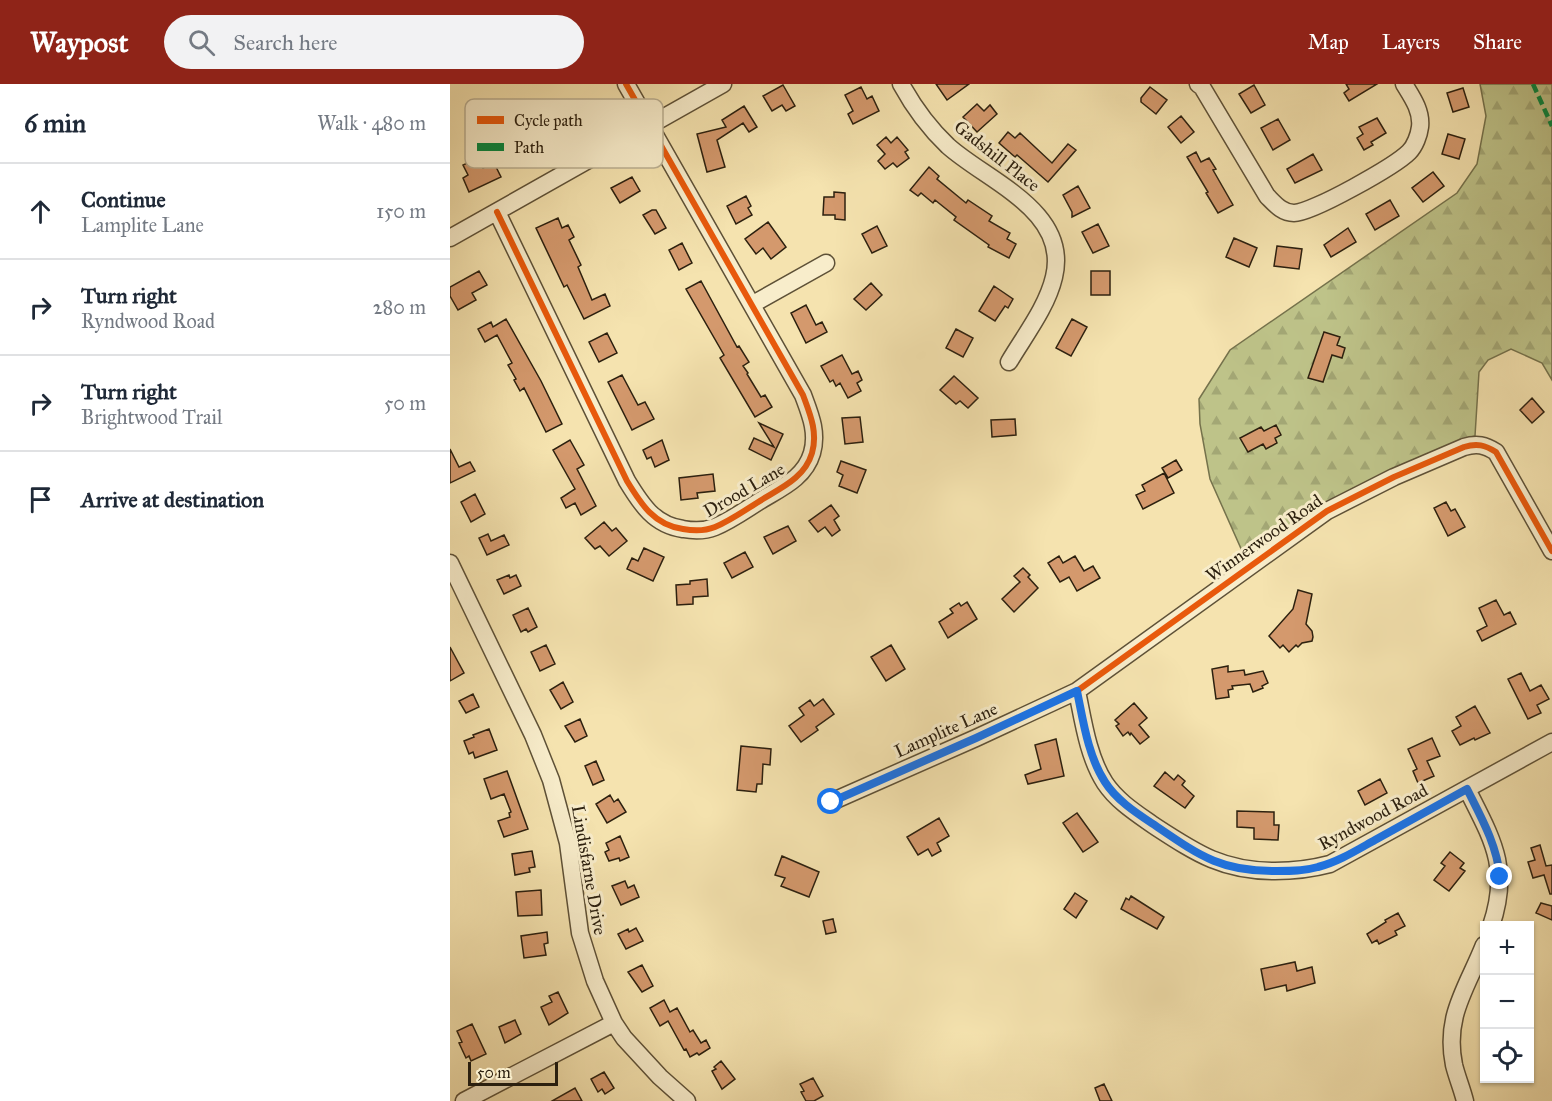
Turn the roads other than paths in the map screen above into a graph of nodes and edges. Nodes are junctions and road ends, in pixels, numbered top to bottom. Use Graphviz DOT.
graph roads {
  1 [pos="626,84"];
  2 [pos="723,84"];
  3 [pos="901,84"];
  4 [pos="1404,84"];
  5 [pos="1202,85"];
  6 [pos="634,99"];
  7 [pos="663,117"];
  8 [pos="663,149"];
  9 [pos="574,168"];
  10 [pos="497,212"];
  11 [pos="450,238"];
  12 [pos="826,263"];
  13 [pos="753,303"];
  14 [pos="1009,362"];
  15 [pos="1552,551"];
  16 [pos="450,563"];
  17 [pos="1077,691"];
  18 [pos="1552,742"];
  19 [pos="1467,789"];
  20 [pos="831,802"];
  21 [pos="1492,921"];
  22 [pos="1480,955"];
  23 [pos="614,1023"];
  24 [pos="464,1101"];
  25 [pos="687,1101"];
  26 [pos="1465,1101"];
  1 -- 6 [label="street, Drood Lane"];
  2 -- 7 [label="street"];
  3 -- 14 [label="street, Gadshill Place"];
  4 -- 5 [label="street"];
  8 -- 13 [label="street, Drood Lane"];
  9 -- 10 [label="street"];
  10 -- 11 [label="street"];
  10 -- 13 [label="street, Drood Lane"];
  12 -- 13 [label="street"];
  15 -- 17 [label="street, Winnerwood Road"];
  16 -- 23 [label="street, Lindisfarne Drive"];
  17 -- 19 [label="street, Ryndwood Road"];
  17 -- 20 [label="street, Lamplite Lane"];
  18 -- 19 [label="street, Ryndwood Road"];
  19 -- 21 [label="street"];
  22 -- 26 [label="street"];
  23 -- 24 [label="street"];
  23 -- 25 [label="street, Lindisfarne Drive"];
}
